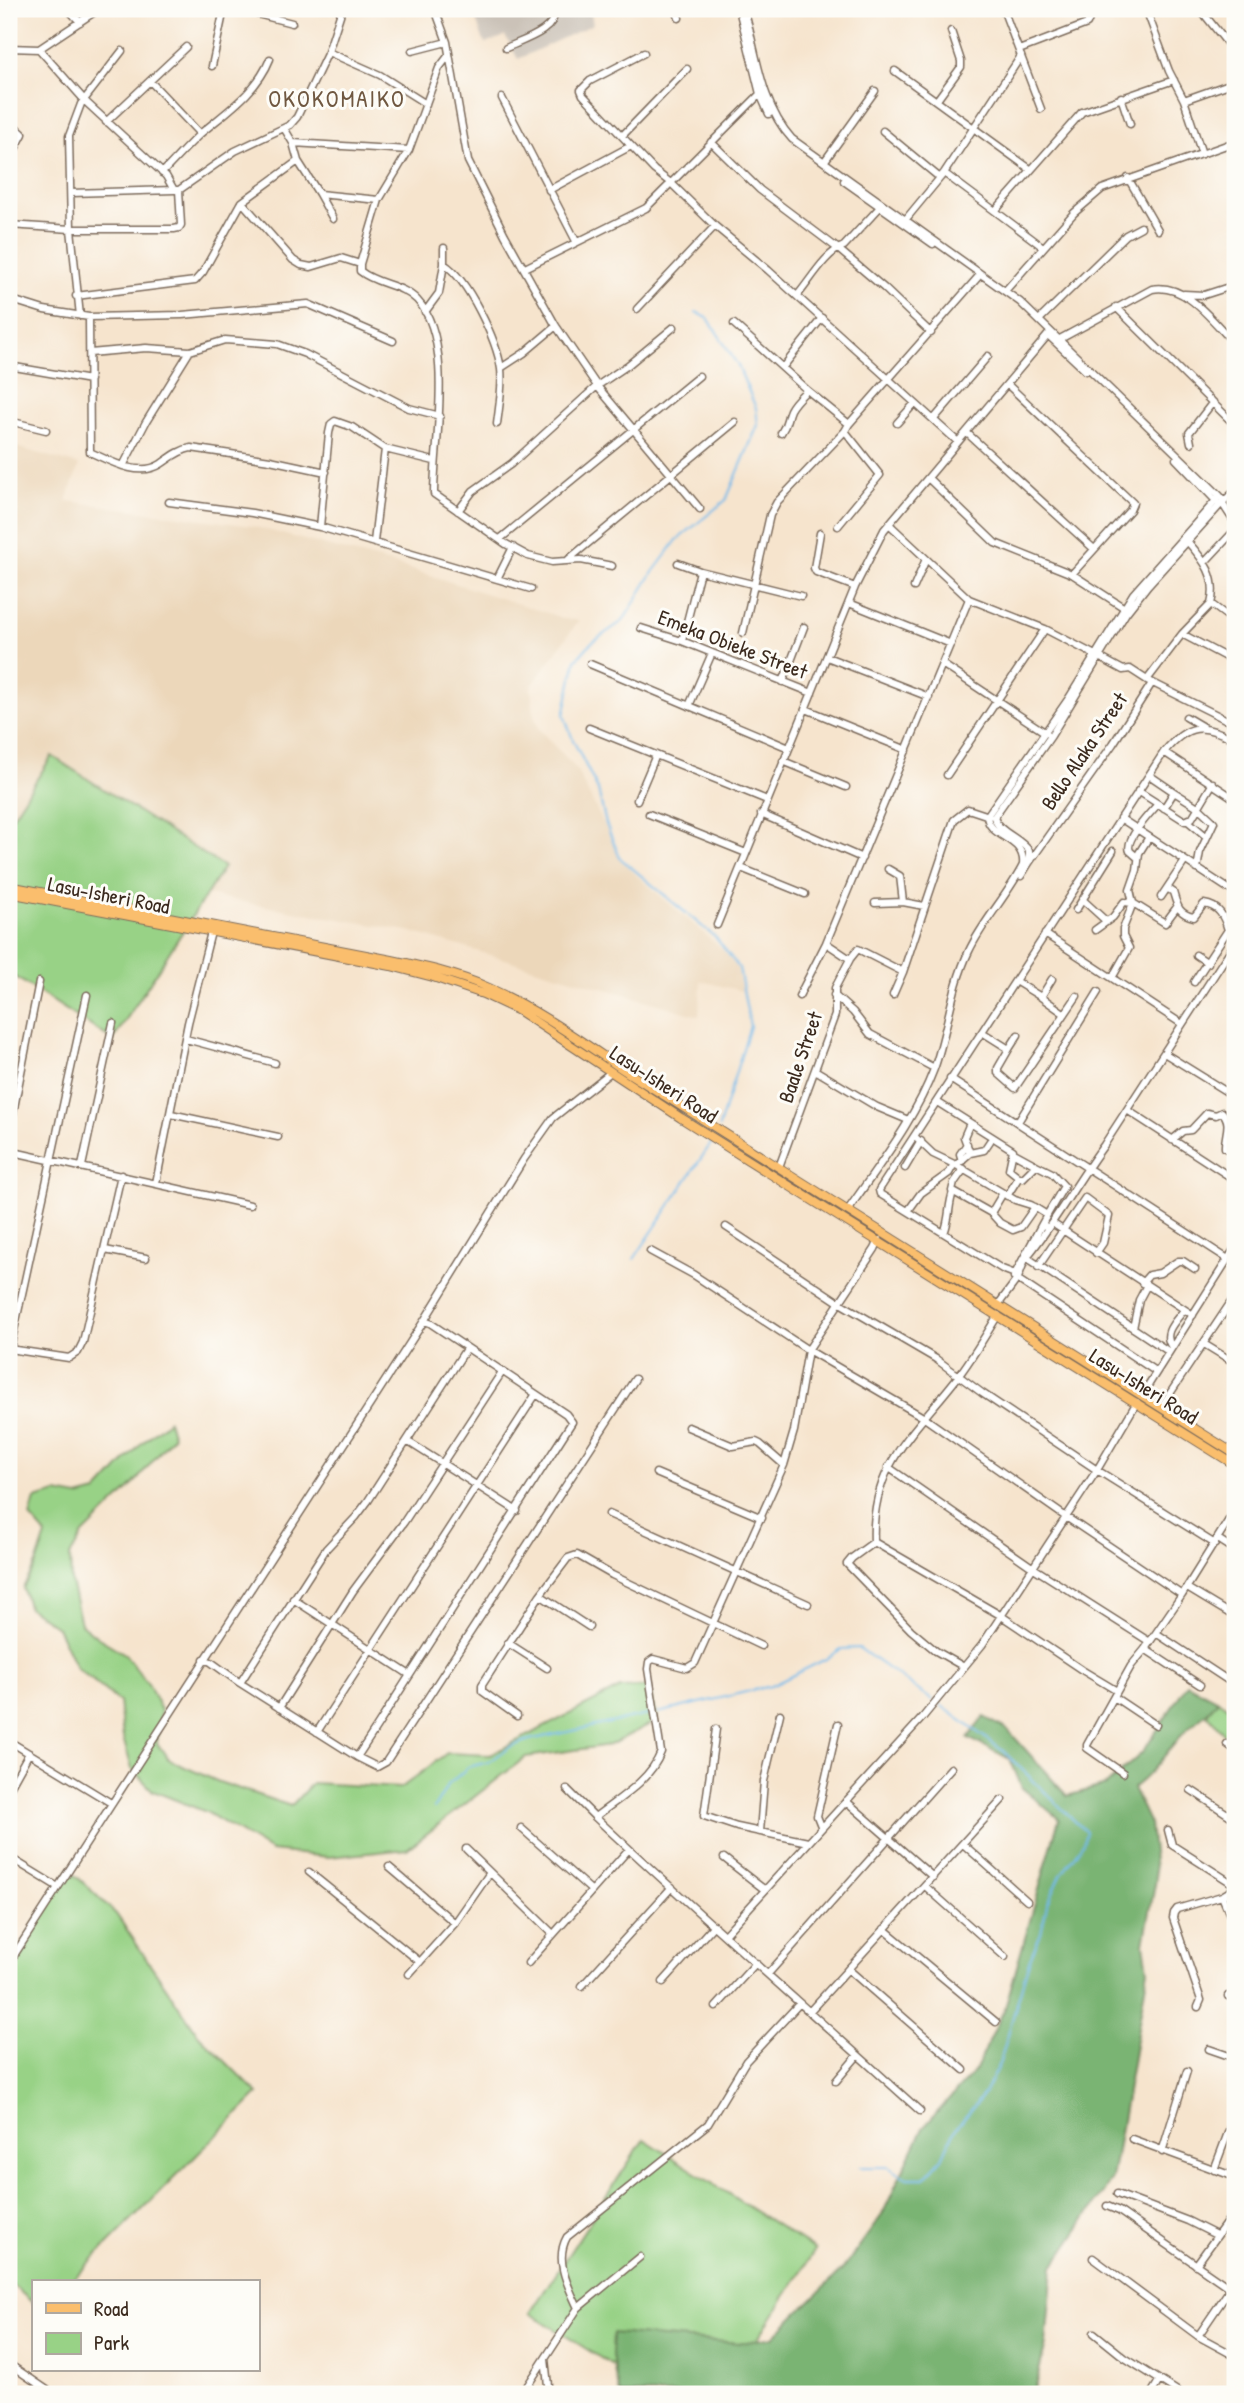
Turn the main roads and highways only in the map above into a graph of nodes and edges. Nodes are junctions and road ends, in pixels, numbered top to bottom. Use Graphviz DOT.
graph roads {
  1 [pos="9,886"];
  2 [pos="9,894"];
  3 [pos="716,1133"];
  4 [pos="1085,1364"];
  5 [pos="1140,1398"];
  6 [pos="1235,1454"];
  7 [pos="1235,1465"];
  1 -- 3 [label="main road, Lasu-Isheri Road"];
  2 -- 3 [label="main road, Lasu-Isheri Road"];
  3 -- 4 [label="main road, Lasu-Isheri Road"];
  3 -- 4 [label="main road, Lasu-Isheri Road"];
  4 -- 5 [label="main road, Lasu-Isheri Road"];
  5 -- 6 [label="main road, Lasu-Isheri Road"];
  5 -- 7 [label="main road, Lasu-Isheri Road"];
}
